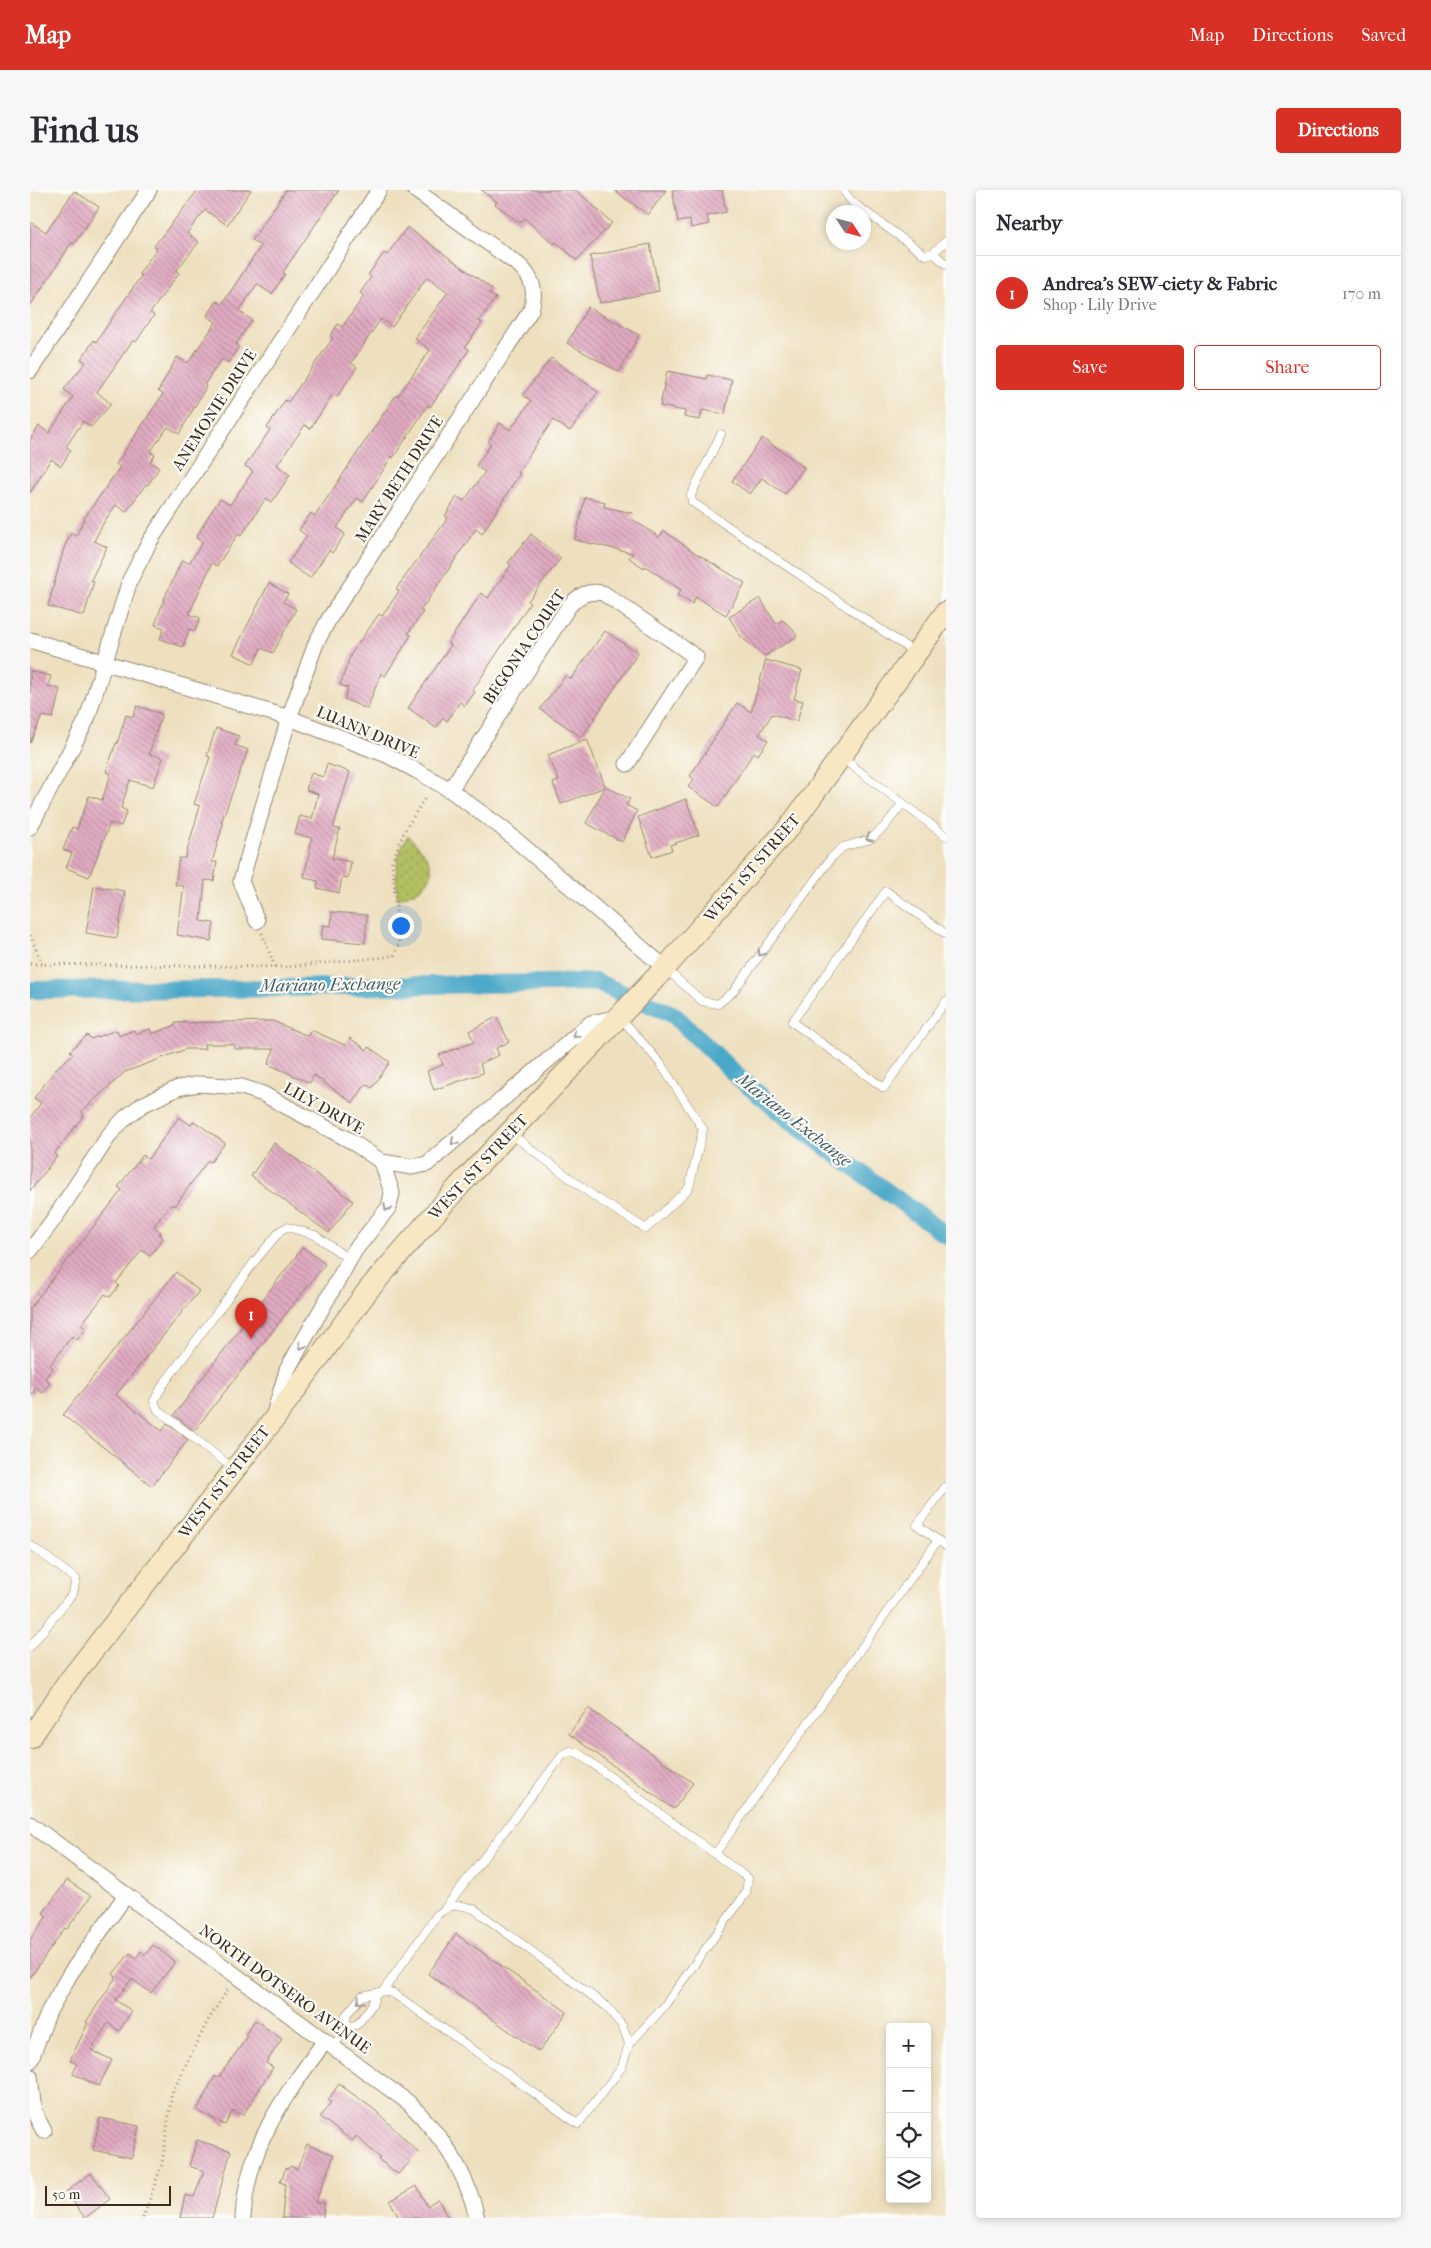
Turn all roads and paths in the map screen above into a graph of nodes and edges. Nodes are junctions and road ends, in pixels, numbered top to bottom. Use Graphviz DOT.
graph roads {
  1 [pos="379,190"];
  2 [pos="416,190"];
  3 [pos="843,190"];
  4 [pos="141,192"];
  5 [pos="946,241"];
  6 [pos="933,253"];
  7 [pos="946,264"];
  8 [pos="30,371"];
  9 [pos="721,434"];
  10 [pos="946,612"];
  11 [pos="30,640"];
  12 [pos="915,654"];
  13 [pos="106,663"];
  14 [pos="289,718"];
  15 [pos="840,757"];
  16 [pos="627,764"];
  17 [pos="450,790"];
  18 [pos="425,798"];
  19 [pos="902,803"];
  20 [pos="30,827"];
  21 [pos="946,836"];
  22 [pos="257,921"];
  23 [pos="946,934"];
  24 [pos="30,935"];
  25 [pos="30,964"];
  26 [pos="42,964"];
  27 [pos="275,967"];
  28 [pos="665,968"];
  29 [pos="946,1001"];
  30 [pos="620,1016"];
  31 [pos="510,1133"];
  32 [pos="382,1162"];
  33 [pos="30,1250"];
  34 [pos="350,1260"];
  35 [pos="271,1422"];
  36 [pos="234,1469"];
  37 [pos="946,1486"];
  38 [pos="938,1540"];
  39 [pos="30,1545"];
  40 [pos="946,1546"];
  41 [pos="30,1647"];
  42 [pos="30,1738"];
  43 [pos="30,1824"];
  44 [pos="715,1854"];
  45 [pos="126,1894"];
  46 [pos="446,1907"];
  47 [pos="237,1976"];
  48 [pos="380,1992"];
  49 [pos="347,2028"];
  50 [pos="329,2044"];
  51 [pos="629,2044"];
  52 [pos="30,2061"];
  53 [pos="30,2076"];
  54 [pos="44,2131"];
  55 [pos="143,2218"];
  56 [pos="243,2218"];
  57 [pos="477,2218"];
  1 -- 13 [label="street, ANEMONIE DRIVE"];
  2 -- 14 [label="street, MARY BETH DRIVE"];
  3 -- 6 [label="lane"];
  4 -- 8 [label="street"];
  5 -- 6 [label="lane"];
  6 -- 7 [label="lane"];
  9 -- 12 [label="lane"];
  10 -- 12 [label="main road, WEST 1ST STREET"];
  11 -- 13 [label="street, LUANN DRIVE"];
  12 -- 15 [label="main road, WEST 1ST STREET"];
  13 -- 14 [label="street, LUANN DRIVE"];
  13 -- 20 [label="street, ANEMONIE DRIVE"];
  14 -- 17 [label="street, LUANN DRIVE"];
  14 -- 22 [label="street, MARY BETH DRIVE"];
  15 -- 19 [label="lane"];
  15 -- 28 [label="main road, WEST 1ST STREET"];
  16 -- 17 [label="street, BEGONIA COURT"];
  17 -- 28 [label="street, LUANN DRIVE"];
  18 -- 27 [label="path"];
  19 -- 21 [label="lane"];
  19 -- 28 [label="lane, one-way"];
  22 -- 27 [label="path"];
  23 -- 29 [label="lane"];
  24 -- 26 [label="path"];
  25 -- 26 [label="path"];
  26 -- 27 [label="path"];
  28 -- 30 [label="main road, WEST 1ST STREET"];
  30 -- 31 [label="main road, WEST 1ST STREET"];
  30 -- 31 [label="lane"];
  30 -- 32 [label="street, one-way"];
  31 -- 35 [label="main road, WEST 1ST STREET"];
  32 -- 33 [label="street, LILY DRIVE"];
  32 -- 34 [label="street, one-way"];
  34 -- 35 [label="street, one-way"];
  34 -- 36 [label="lane"];
  35 -- 36 [label="main road, WEST 1ST STREET"];
  36 -- 42 [label="main road, WEST 1ST STREET"];
  37 -- 38 [label="lane"];
  38 -- 40 [label="lane"];
  38 -- 44 [label="lane"];
  39 -- 41 [label="lane"];
  43 -- 45 [label="street, NORTH DOTSERO AVENUE"];
  44 -- 46 [label="lane"];
  44 -- 51 [label="lane"];
  45 -- 47 [label="street, NORTH DOTSERO AVENUE"];
  45 -- 52 [label="street"];
  46 -- 48 [label="lane"];
  46 -- 51 [label="lane"];
  47 -- 50 [label="street, NORTH DOTSERO AVENUE"];
  47 -- 55 [label="path"];
  48 -- 49 [label="lane"];
  48 -- 49 [label="lane, one-way"];
  48 -- 51 [label="lane"];
  49 -- 50 [label="lane"];
  50 -- 56 [label="street"];
  50 -- 57 [label="street, NORTH DOTSERO AVENUE"];
  53 -- 54 [label="street"];
}
